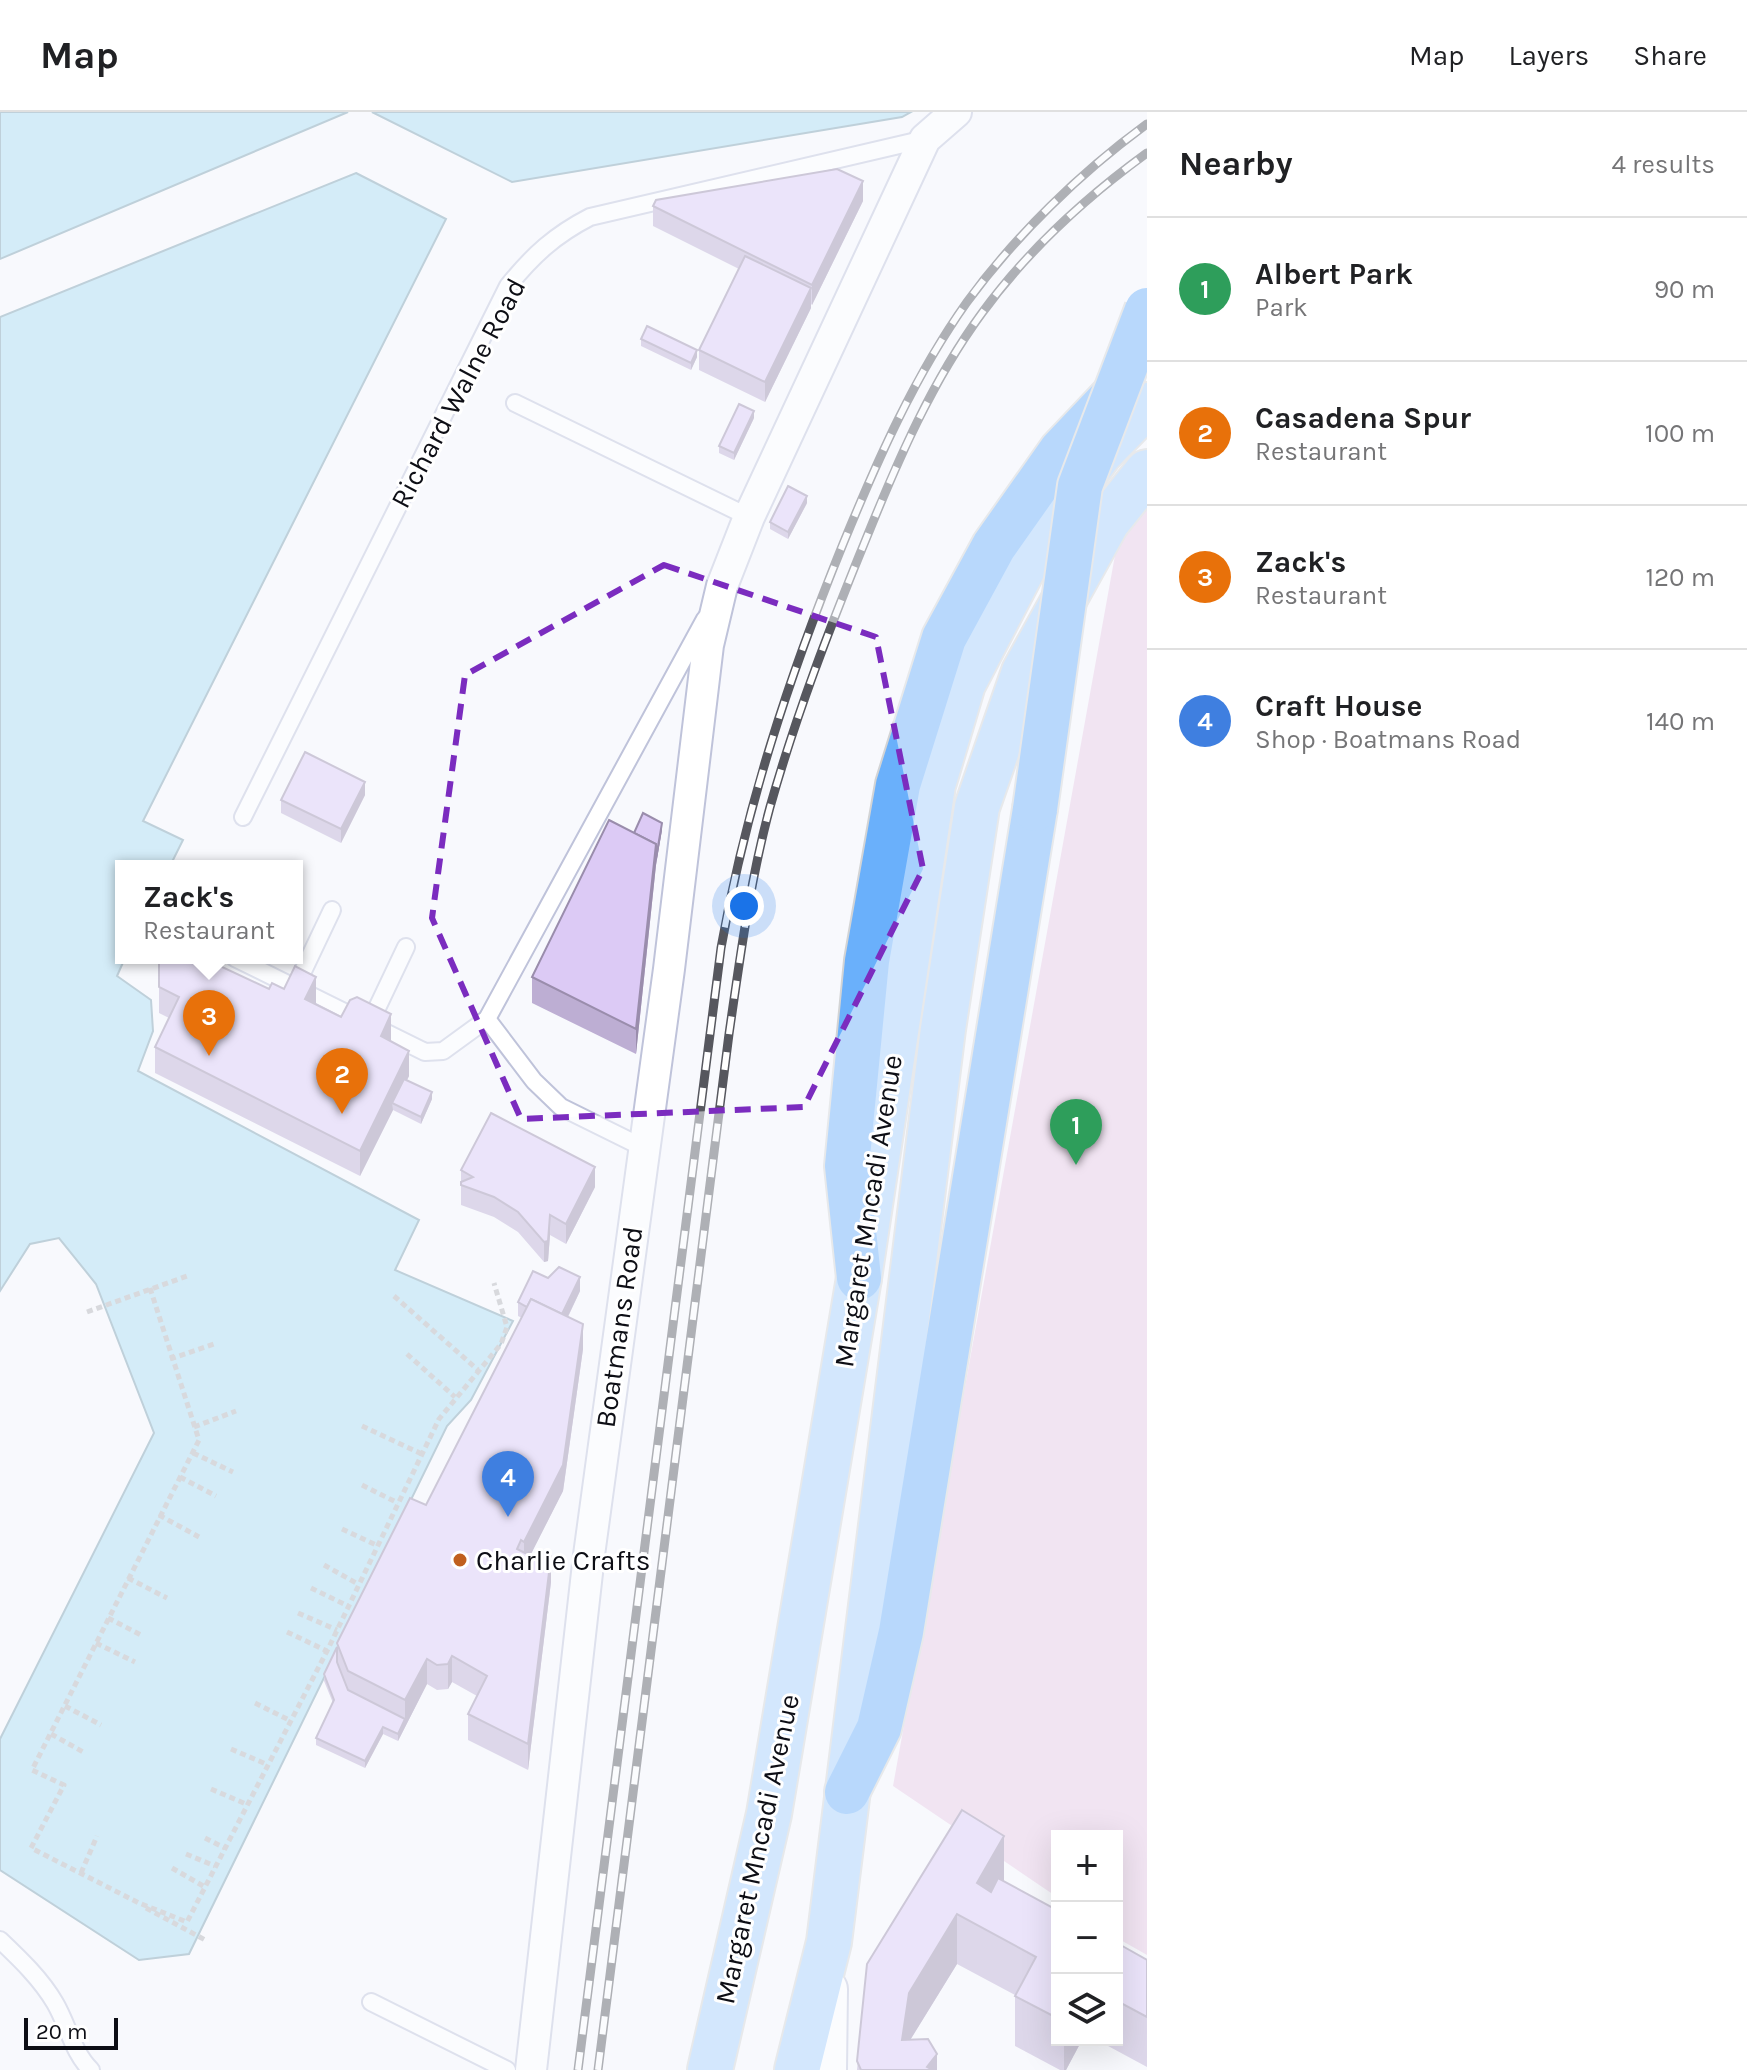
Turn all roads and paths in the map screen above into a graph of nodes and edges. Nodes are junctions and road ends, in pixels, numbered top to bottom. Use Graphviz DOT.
graph roads {
  1 [pos="952,114"];
  2 [pos="925,139"];
  3 [pos="1147,310"];
  4 [pos="1147,360"];
  5 [pos="515,403"];
  6 [pos="1147,405"];
  7 [pos="1147,472"];
  8 [pos="749,517"];
  9 [pos="722,586"];
  10 [pos="243,817"];
  11 [pos="332,910"];
  12 [pos="406,947"];
  13 [pos="247,964"];
  14 [pos="295,988"];
  15 [pos="487,1019"];
  16 [pos="369,1025"];
  17 [pos="644,1148"];
  18 [pos="190,1275"];
  19 [pos="859,1278"];
  20 [pos="494,1283"];
  21 [pos="150,1288"];
  22 [pos="394,1296"];
  23 [pos="87,1312"];
  24 [pos="214,1344"];
  25 [pos="407,1354"];
  26 [pos="170,1359"];
  27 [pos="478,1370"];
  28 [pos="455,1397"];
  29 [pos="236,1411"];
  30 [pos="362,1426"];
  31 [pos="194,1427"];
  32 [pos="193,1453"];
  33 [pos="422,1454"];
  34 [pos="233,1472"];
  35 [pos="180,1477"];
  36 [pos="362,1485"];
  37 [pos="216,1496"];
  38 [pos="398,1503"];
  39 [pos="159,1515"];
  40 [pos="342,1529"];
  41 [pos="199,1537"];
  42 [pos="376,1545"];
  43 [pos="324,1565"];
  44 [pos="128,1578"];
  45 [pos="358,1584"];
  46 [pos="311,1588"];
  47 [pos="167,1598"];
  48 [pos="348,1606"];
  49 [pos="298,1613"];
  50 [pos="108,1618"];
  51 [pos="337,1630"];
  52 [pos="287,1632"];
  53 [pos="143,1636"];
  54 [pos="96,1643"];
  55 [pos="327,1651"];
  56 [pos="135,1662"];
  57 [pos="255,1703"];
  58 [pos="65,1706"];
  59 [pos="289,1720"];
  60 [pos="101,1725"];
  61 [pos="51,1734"];
  62 [pos="231,1749"];
  63 [pos="85,1753"];
  64 [pos="266,1764"];
  65 [pos="211,1789"];
  66 [pos="847,1792"];
  67 [pos="246,1804"];
  68 [pos="97,1836"];
  69 [pos="205,1838"];
  70 [pos="225,1848"];
  71 [pos="186,1854"];
  72 [pos="215,1866"];
  73 [pos="172,1868"];
  74 [pos="81,1873"];
  75 [pos="205,1887"];
  76 [pos="139,1903"];
  77 [pos="0,1940"];
  78 [pos="207,1941"];
  79 [pos="829,1942"];
  80 [pos="371,2002"];
  81 [pos="91,2070"];
  82 [pos="507,2070"];
  83 [pos="531,2070"];
  84 [pos="710,2070"];
  85 [pos="797,2070"];
  86 [pos="827,2070"];
  1 -- 2 [label="street"];
  2 -- 8 [label="street"];
  2 -- 10 [label="lane, Richard Walne Road"];
  3 -- 66 [label="highway, bridge"];
  4 -- 19 [label="highway"];
  5 -- 8 [label="lane"];
  6 -- 19 [label="main road, Margaret Mncadi Avenue"];
  7 -- 66 [label="main road, Margaret Mncadi Avenue"];
  8 -- 9 [label="street"];
  9 -- 15 [label="lane"];
  9 -- 17 [label="street, Boatmans Road"];
  11 -- 14 [label="lane"];
  12 -- 16 [label="lane"];
  13 -- 14 [label="lane"];
  14 -- 16 [label="lane"];
  15 -- 16 [label="lane"];
  15 -- 17 [label="lane"];
  17 -- 83 [label="street, Boatmans Road"];
  18 -- 21 [label="path"];
  19 -- 84 [label="main road, Margaret Mncadi Avenue"];
  20 -- 27 [label="path"];
  21 -- 23 [label="path"];
  21 -- 26 [label="path"];
  22 -- 27 [label="path"];
  24 -- 26 [label="path"];
  25 -- 28 [label="path"];
  26 -- 31 [label="path"];
  27 -- 28 [label="path"];
  28 -- 33 [label="path"];
  29 -- 31 [label="path"];
  30 -- 33 [label="path"];
  31 -- 32 [label="path"];
  32 -- 34 [label="path"];
  32 -- 35 [label="path"];
  33 -- 38 [label="path"];
  35 -- 37 [label="path"];
  35 -- 39 [label="path"];
  36 -- 38 [label="path"];
  38 -- 42 [label="path"];
  39 -- 41 [label="path"];
  39 -- 44 [label="path"];
  40 -- 42 [label="path"];
  42 -- 45 [label="path"];
  43 -- 45 [label="path"];
  44 -- 47 [label="path"];
  44 -- 50 [label="path"];
  45 -- 48 [label="path"];
  46 -- 48 [label="path"];
  48 -- 51 [label="path"];
  49 -- 51 [label="path"];
  50 -- 53 [label="path"];
  50 -- 54 [label="path"];
  51 -- 55 [label="path"];
  52 -- 55 [label="path"];
  54 -- 56 [label="path"];
  54 -- 58 [label="path"];
  55 -- 59 [label="path"];
  57 -- 59 [label="path"];
  58 -- 60 [label="path"];
  58 -- 61 [label="path"];
  59 -- 64 [label="path"];
  61 -- 63 [label="path"];
  61 -- 74 [label="path"];
  62 -- 64 [label="path"];
  64 -- 67 [label="path"];
  65 -- 67 [label="path"];
  66 -- 79 [label="main road, Margaret Mncadi Avenue"];
  67 -- 70 [label="path"];
  68 -- 74 [label="path"];
  69 -- 70 [label="path"];
  70 -- 72 [label="path"];
  71 -- 72 [label="path"];
  72 -- 75 [label="path"];
  73 -- 75 [label="path"];
  74 -- 76 [label="path"];
  75 -- 76 [label="path"];
  76 -- 78 [label="path"];
  77 -- 81 [label="lane"];
  79 -- 85 [label="main road, Margaret Mncadi Avenue"];
  79 -- 86 [label="street"];
  80 -- 82 [label="lane"];
}
